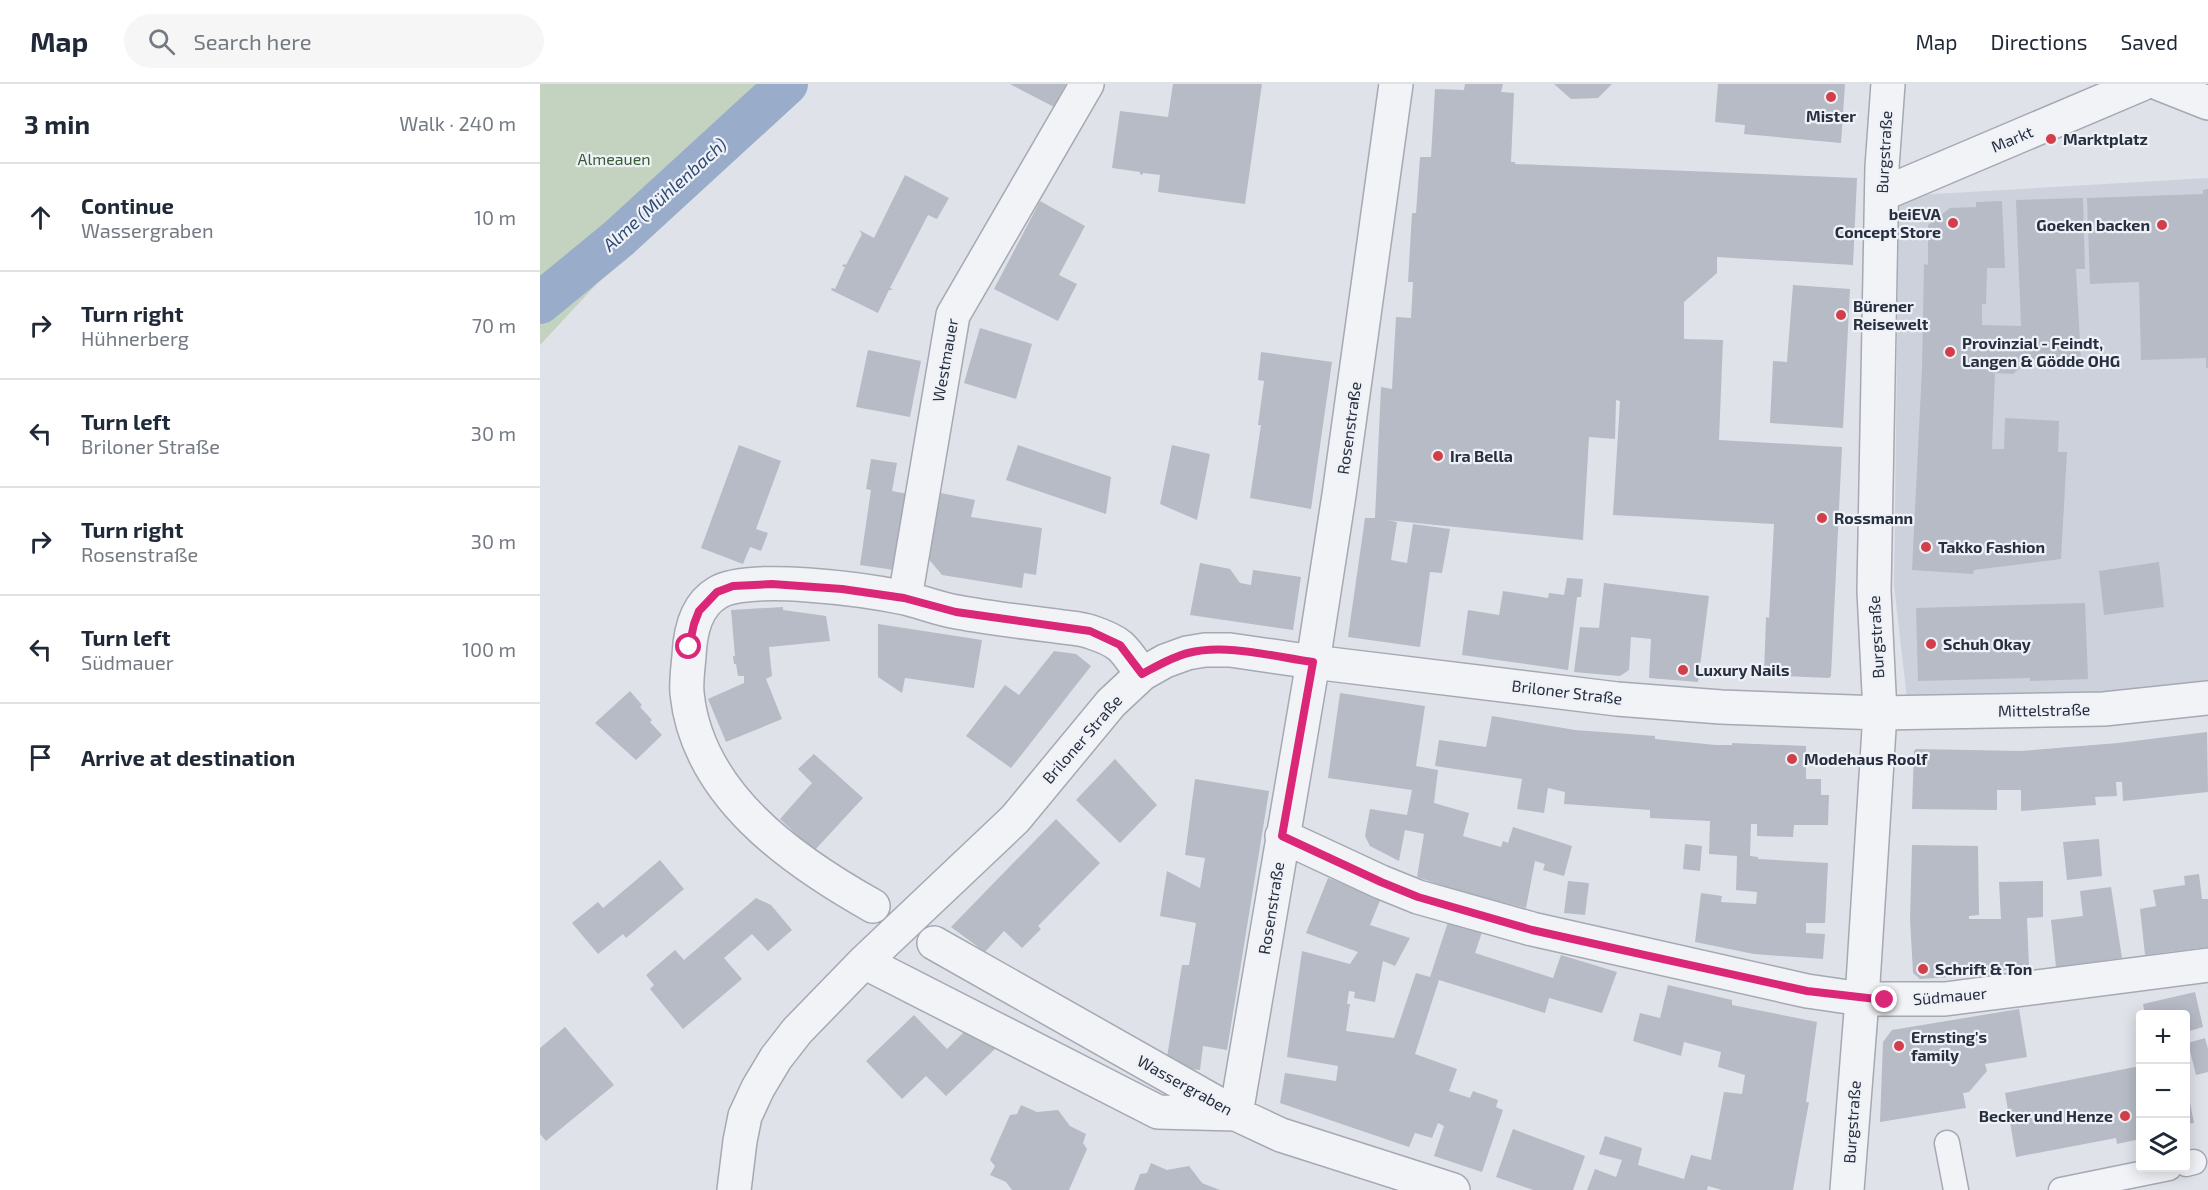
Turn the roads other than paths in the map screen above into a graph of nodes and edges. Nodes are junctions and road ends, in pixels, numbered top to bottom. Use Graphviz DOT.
graph roads {
  1 [pos="1087,84"];
  2 [pos="1396,84"];
  3 [pos="1887,84"];
  4 [pos="2142,84"];
  5 [pos="2160,84"];
  6 [pos="2208,103"];
  7 [pos="1882,190"];
  8 [pos="904,598"];
  9 [pos="1313,662"];
  10 [pos="1142,674"];
  11 [pos="2208,698"];
  12 [pos="1880,713"];
  13 [pos="1282,836"];
  14 [pos="873,906"];
  15 [pos="934,943"];
  16 [pos="864,962"];
  17 [pos="2208,965"];
  18 [pos="1862,999"];
  19 [pos="1236,1114"];
  20 [pos="1947,1143"];
  21 [pos="2146,1172"];
  22 [pos="734,1190"];
  23 [pos="1453,1190"];
  24 [pos="1847,1190"];
  25 [pos="1956,1190"];
  26 [pos="2061,1190"];
  1 -- 8 [label="street, Westmauer"];
  2 -- 9 [label="street, Rosenstraße"];
  3 -- 7 [label="street, Burgstraße"];
  4 -- 7 [label="street, Markt"];
  5 -- 6 [label="street"];
  7 -- 12 [label="street, Burgstraße"];
  8 -- 10 [label="street"];
  8 -- 14 [label="street"];
  9 -- 10 [label="street, Briloner Straße"];
  9 -- 12 [label="street, Briloner Straße"];
  9 -- 13 [label="street, Rosenstraße"];
  10 -- 16 [label="street, Briloner Straße"];
  11 -- 12 [label="street, Mittelstraße"];
  12 -- 18 [label="street, Burgstraße"];
  13 -- 18 [label="street, Südmauer"];
  13 -- 19 [label="street, Rosenstraße"];
  15 -- 19 [label="street, Wassergraben"];
  16 -- 19 [label="street"];
  16 -- 22 [label="street, Briloner Straße"];
  17 -- 18 [label="street, Südmauer"];
  18 -- 24 [label="street, Burgstraße"];
  19 -- 23 [label="street, Wassergraben"];
  20 -- 25 [label="lane"];
  21 -- 26 [label="lane"];
}
